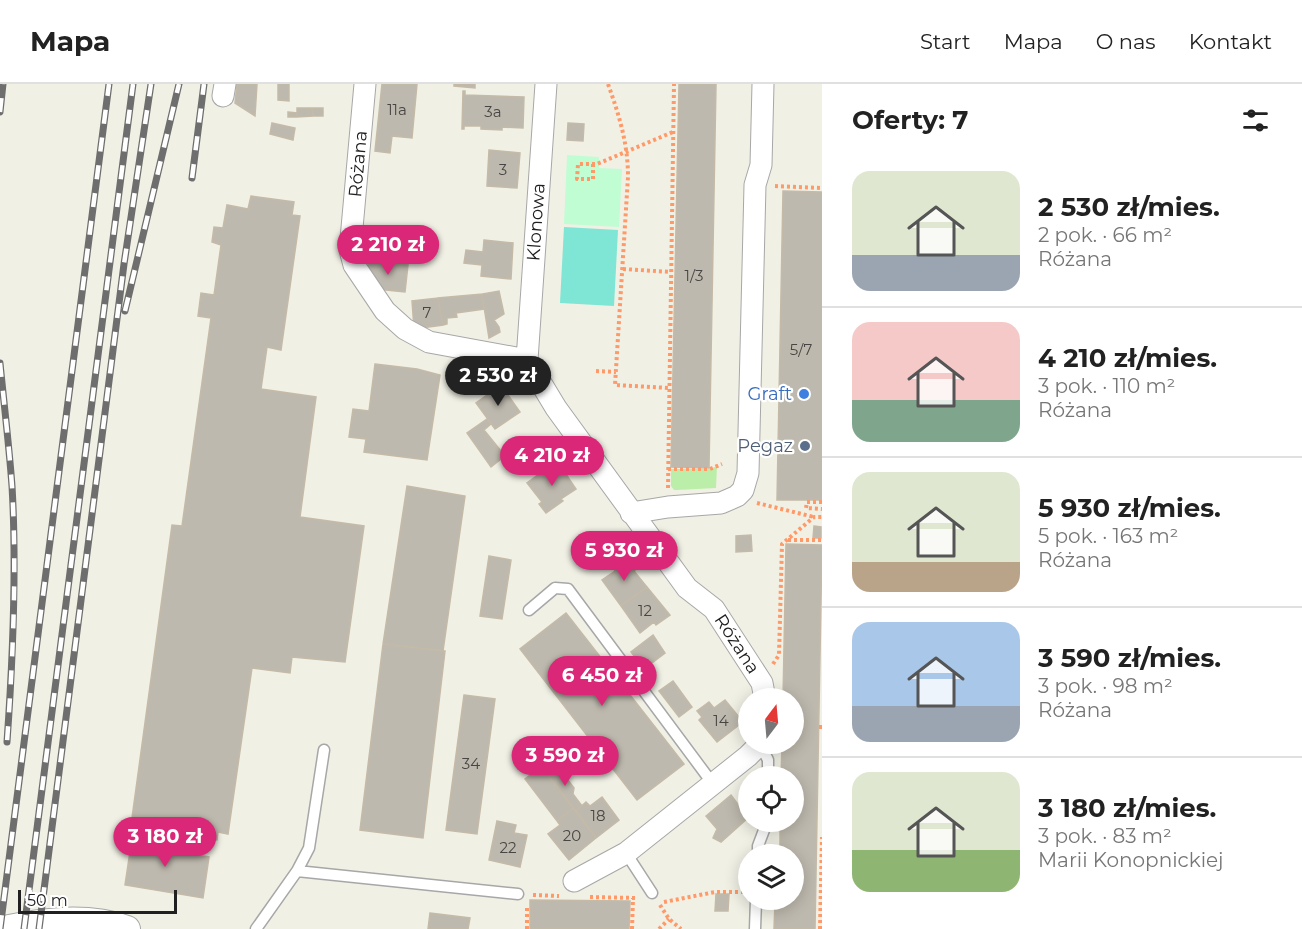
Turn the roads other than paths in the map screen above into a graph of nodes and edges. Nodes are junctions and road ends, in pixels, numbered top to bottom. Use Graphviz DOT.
graph roads {
  1 [pos="365,84"];
  2 [pos="546,84"];
  3 [pos="763,84"];
  4 [pos="527,360"];
  5 [pos="631,513"];
  6 [pos="528,610"];
  7 [pos="762,688"];
  8 [pos="324,750"];
  9 [pos="750,754"];
  10 [pos="713,784"];
  11 [pos="626,853"];
  12 [pos="297,871"];
  13 [pos="574,881"];
  14 [pos="652,893"];
  15 [pos="522,895"];
  16 [pos="756,910"];
  17 [pos="4,929"];
  18 [pos="127,929"];
  19 [pos="256,929"];
  20 [pos="755,929"];
  1 -- 4 [label="street, Różana"];
  2 -- 4 [label="street, Klonowa"];
  3 -- 5 [label="street"];
  4 -- 5 [label="street, Różana"];
  5 -- 7 [label="street, Różana"];
  6 -- 10 [label="lane"];
  8 -- 12 [label="lane"];
  9 -- 10 [label="street"];
  10 -- 11 [label="street"];
  11 -- 13 [label="street"];
  11 -- 14 [label="lane"];
  12 -- 15 [label="lane"];
  12 -- 19 [label="lane"];
  16 -- 20 [label="lane"];
  17 -- 18 [label="street"];
}
